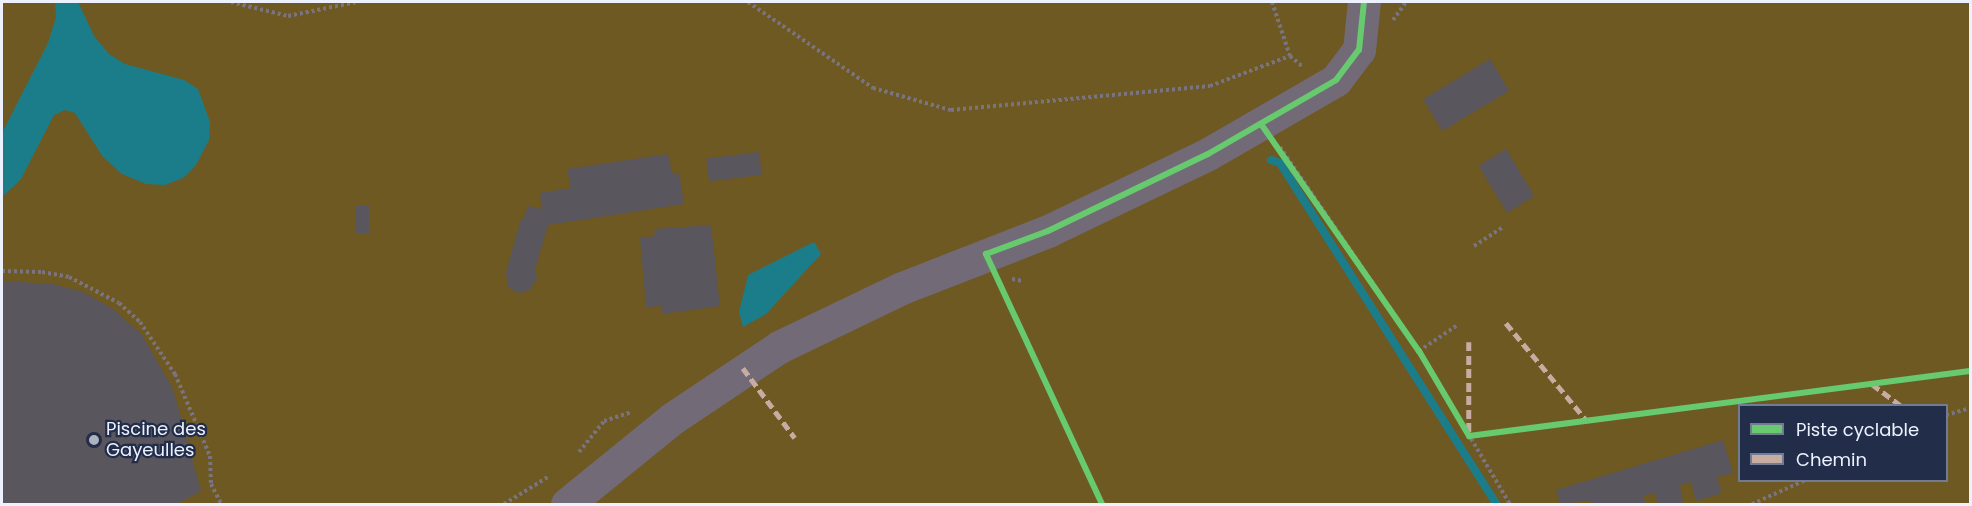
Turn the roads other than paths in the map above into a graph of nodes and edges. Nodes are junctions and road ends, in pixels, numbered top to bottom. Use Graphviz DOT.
graph roads {
  1 [pos="1364,2"];
  2 [pos="567,504"];
  1 -- 2 [label="street"];
}
